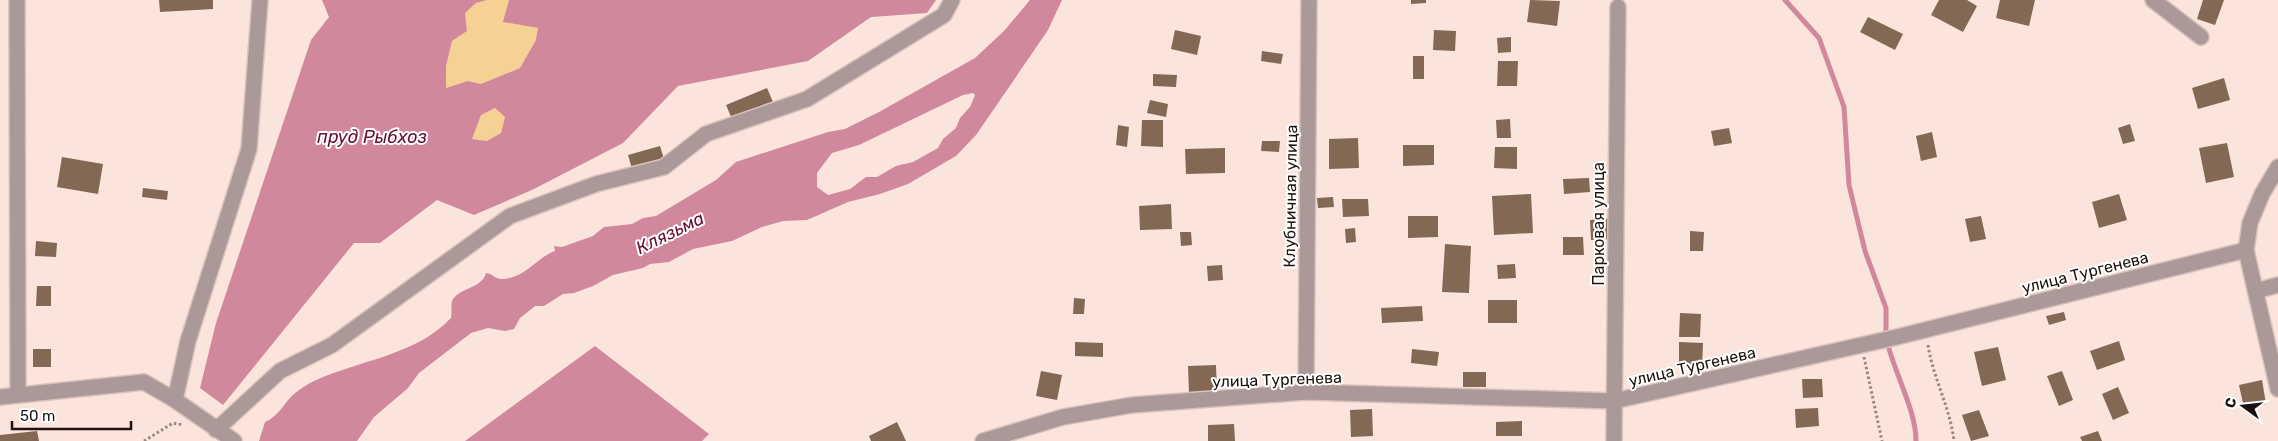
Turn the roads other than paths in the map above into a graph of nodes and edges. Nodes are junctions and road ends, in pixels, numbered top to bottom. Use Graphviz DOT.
graph roads {
  1 [pos="17,0"];
  2 [pos="260,0"];
  3 [pos="952,0"];
  4 [pos="1310,0"];
  5 [pos="2158,1"];
  6 [pos="1618,7"];
  7 [pos="2201,37"];
  8 [pos="2278,167"];
  9 [pos="2246,250"];
  10 [pos="2278,285"];
  11 [pos="2256,290"];
  12 [pos="2278,389"];
  13 [pos="1306,392"];
  14 [pos="18,394"];
  15 [pos="0,397"];
  16 [pos="175,400"];
  17 [pos="1614,401"];
  18 [pos="216,430"];
  19 [pos="234,441"];
  20 [pos="982,441"];
  21 [pos="1614,441"];
  1 -- 14 [label="street"];
  2 -- 16 [label="street"];
  3 -- 18 [label="street"];
  4 -- 13 [label="street, Клубничная улица"];
  5 -- 7 [label="street"];
  6 -- 17 [label="street, Парковая улица"];
  8 -- 9 [label="street"];
  9 -- 11 [label="street"];
  9 -- 17 [label="street, улица Тургенева"];
  10 -- 11 [label="street"];
  11 -- 12 [label="street"];
  13 -- 17 [label="street, улица Тургенева"];
  13 -- 20 [label="street, улица Тургенева"];
  14 -- 15 [label="street"];
  14 -- 16 [label="street"];
  16 -- 18 [label="street"];
  17 -- 21 [label="street, Парковая улица"];
  18 -- 19 [label="street"];
}
